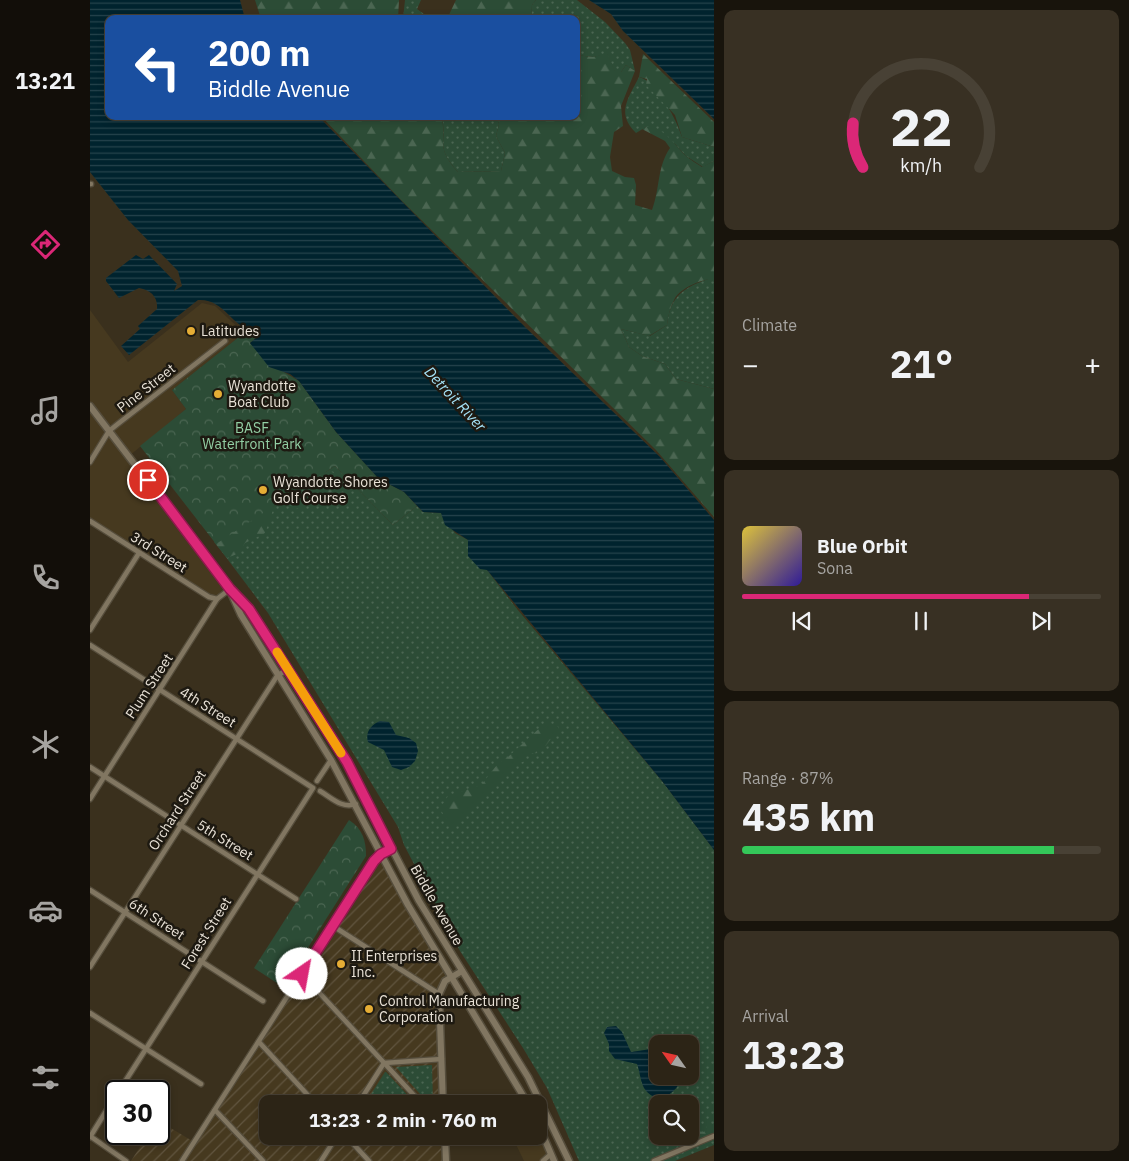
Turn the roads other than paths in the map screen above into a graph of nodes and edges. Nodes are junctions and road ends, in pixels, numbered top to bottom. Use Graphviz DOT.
graph roads {
  1 [pos="225,341"];
  2 [pos="90,406"];
  3 [pos="110,431"];
  4 [pos="90,462"];
  5 [pos="90,521"];
  6 [pos="139,552"];
  7 [pos="230,589"];
  8 [pos="218,598"];
  9 [pos="90,630"];
  10 [pos="90,645"];
  11 [pos="288,670"];
  12 [pos="277,676"];
  13 [pos="160,690"];
  14 [pos="236,738"];
  15 [pos="330,760"];
  16 [pos="90,767"];
  17 [pos="104,776"];
  18 [pos="317,781"];
  19 [pos="314,788"];
  20 [pos="320,791"];
  21 [pos="90,799"];
  22 [pos="356,804"];
  23 [pos="181,826"];
  24 [pos="391,849"];
  25 [pos="381,854"];
  26 [pos="258,874"];
  27 [pos="90,890"];
  28 [pos="296,899"];
  29 [pos="125,912"];
  30 [pos="333,926"];
  31 [pos="202,962"];
  32 [pos="90,967"];
  33 [pos="462,971"];
  34 [pos="302,974"];
  35 [pos="451,977"];
  36 [pos="439,994"];
  37 [pos="263,1001"];
  38 [pos="90,1012"];
  39 [pos="259,1042"];
  40 [pos="146,1049"];
  41 [pos="442,1059"];
  42 [pos="384,1063"];
  43 [pos="528,1077"];
  44 [pos="126,1080"];
  45 [pos="517,1083"];
  46 [pos="201,1084"];
  47 [pos="308,1095"];
  48 [pos="364,1095"];
  49 [pos="414,1095"];
  50 [pos="443,1095"];
  51 [pos="523,1095"];
  52 [pos="215,1110"];
  53 [pos="105,1113"];
  54 [pos="90,1136"];
  55 [pos="714,1136"];
  56 [pos="331,1145"];
  57 [pos="354,1145"];
  58 [pos="445,1145"];
  59 [pos="547,1145"];
  60 [pos="551,1154"];
  61 [pos="126,1161"];
  62 [pos="182,1161"];
  63 [pos="262,1161"];
  64 [pos="321,1161"];
  65 [pos="369,1161"];
  66 [pos="446,1161"];
  67 [pos="543,1161"];
  68 [pos="554,1161"];
  69 [pos="569,1161"];
  70 [pos="654,1161"];
  1 -- 3 [label="street, Pine Street"];
  2 -- 3 [label="main road, Biddle Avenue"];
  3 -- 4 [label="street, Pine Street"];
  3 -- 7 [label="main road, Biddle Avenue"];
  5 -- 6 [label="street, 3rd Street"];
  6 -- 8 [label="street, 3rd Street"];
  6 -- 9 [label="street"];
  7 -- 8 [label="street, Plum Street"];
  7 -- 11 [label="main road, Biddle Avenue"];
  7 -- 12 [label="main road, Biddle Avenue"];
  8 -- 13 [label="street, Plum Street"];
  10 -- 13 [label="street, 4th Street"];
  11 -- 12 [label="street, Orchard Street"];
  11 -- 24 [label="main road, Biddle Avenue"];
  12 -- 14 [label="street, Orchard Street"];
  12 -- 15 [label="main road, Biddle Avenue"];
  13 -- 14 [label="street, 4th Street"];
  13 -- 17 [label="street, Plum Street"];
  14 -- 19 [label="street, 4th Street"];
  14 -- 23 [label="street, Orchard Street"];
  15 -- 18 [label="street"];
  15 -- 22 [label="main road, Biddle Avenue"];
  16 -- 17 [label="street, 5th Street"];
  17 -- 21 [label="street, Plum Street"];
  17 -- 23 [label="street, 5th Street"];
  19 -- 26 [label="street, Forest Street"];
  20 -- 22 [label="street"];
  22 -- 25 [label="main road, Biddle Avenue"];
  23 -- 26 [label="street, 5th Street"];
  23 -- 29 [label="street, Orchard Street"];
  24 -- 25 [label="street"];
  24 -- 33 [label="main road, Biddle Avenue"];
  25 -- 30 [label="street"];
  25 -- 35 [label="main road, Biddle Avenue"];
  26 -- 28 [label="street, 5th Street"];
  26 -- 31 [label="street, Forest Street"];
  27 -- 29 [label="street, 6th Street"];
  29 -- 31 [label="street, 6th Street"];
  29 -- 32 [label="street, Orchard Street"];
  30 -- 34 [label="street"];
  30 -- 36 [label="street"];
  31 -- 37 [label="street, 6th Street"];
  31 -- 40 [label="street, Forest Street"];
  33 -- 35 [label="main road"];
  33 -- 43 [label="main road, Biddle Avenue"];
  34 -- 39 [label="street"];
  34 -- 42 [label="street"];
  35 -- 36 [label="main road"];
  35 -- 45 [label="main road, Biddle Avenue"];
  36 -- 41 [label="main road"];
  38 -- 40 [label="street"];
  39 -- 47 [label="street"];
  39 -- 52 [label="street"];
  40 -- 44 [label="street, Forest Street"];
  40 -- 46 [label="street"];
  41 -- 42 [label="street"];
  41 -- 50 [label="main road"];
  42 -- 48 [label="street"];
  42 -- 49 [label="street"];
  43 -- 45 [label="main road"];
  43 -- 69 [label="main road, Biddle Avenue"];
  45 -- 51 [label="main road, Biddle Avenue"];
  52 -- 62 [label="street"];
  52 -- 63 [label="street"];
  53 -- 54 [label="street"];
  54 -- 61 [label="street"];
  55 -- 70 [label="street"];
  56 -- 64 [label="street"];
  57 -- 65 [label="street"];
  58 -- 66 [label="main road"];
  59 -- 60 [label="main road"];
  60 -- 67 [label="street"];
  60 -- 68 [label="main road"];
}
